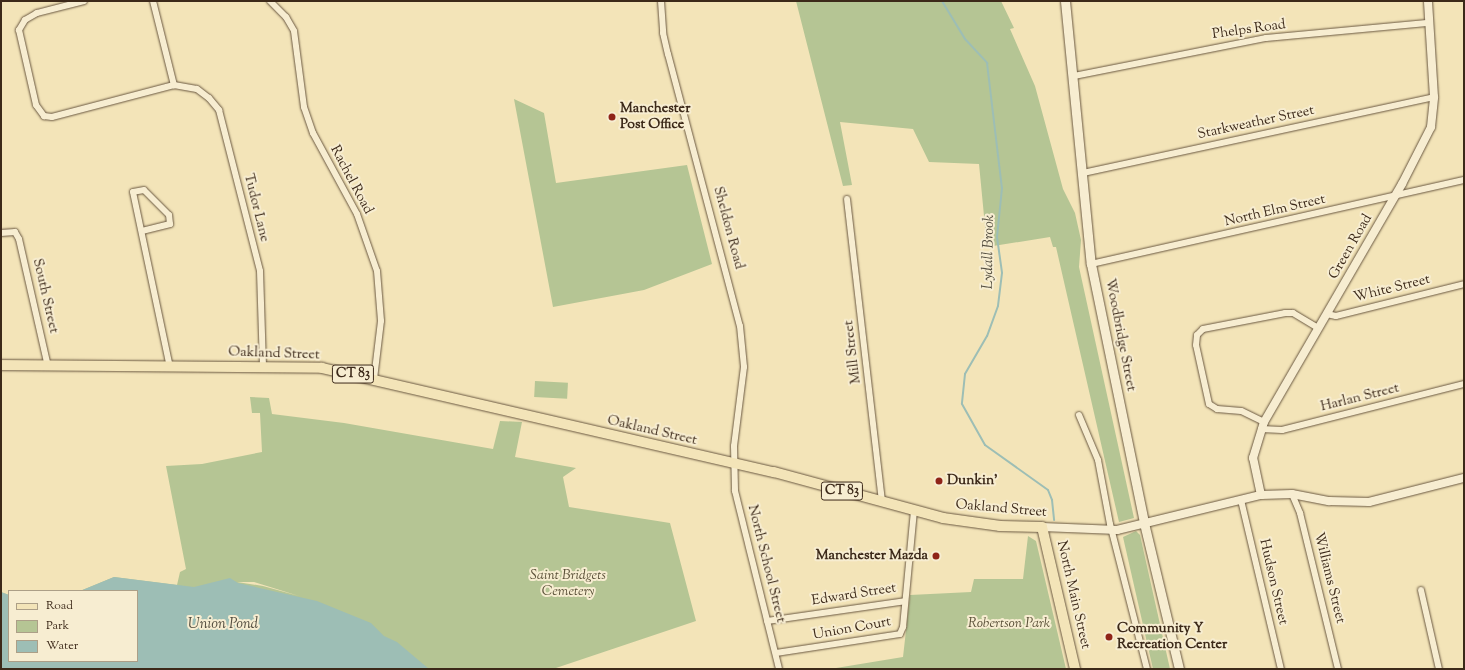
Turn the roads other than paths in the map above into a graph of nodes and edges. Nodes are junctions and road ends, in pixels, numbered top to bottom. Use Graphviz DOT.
graph roads {
  1 [pos="84,1"];
  2 [pos="153,1"];
  3 [pos="270,1"];
  4 [pos="661,1"];
  5 [pos="1065,1"];
  6 [pos="1428,1"];
  7 [pos="1429,23"];
  8 [pos="1074,76"];
  9 [pos="174,85"];
  10 [pos="1434,97"];
  11 [pos="1083,173"];
  12 [pos="1464,180"];
  13 [pos="1395,196"];
  14 [pos="847,199"];
  15 [pos="142,231"];
  16 [pos="1,233"];
  17 [pos="1091,264"];
  18 [pos="1464,284"];
  19 [pos="1327,314"];
  20 [pos="1318,328"];
  21 [pos="1,365"];
  22 [pos="263,366"];
  23 [pos="48,367"];
  24 [pos="170,367"];
  25 [pos="374,379"];
  26 [pos="1464,384"];
  27 [pos="1079,415"];
  28 [pos="1263,426"];
  29 [pos="733,464"];
  30 [pos="1464,478"];
  31 [pos="1292,494"];
  32 [pos="1260,495"];
  33 [pos="1241,500"];
  34 [pos="882,502"];
  35 [pos="914,511"];
  36 [pos="1144,523"];
  37 [pos="1042,528"];
  38 [pos="1112,530"];
  39 [pos="1421,590"];
  40 [pos="904,601"];
  41 [pos="768,621"];
  42 [pos="776,654"];
  43 [pos="779,669"];
  44 [pos="1075,669"];
  45 [pos="1147,669"];
  46 [pos="1179,669"];
  47 [pos="1281,669"];
  48 [pos="1338,669"];
  49 [pos="1439,669"];
  1 -- 9 [label="street, Tudor Lane"];
  2 -- 9 [label="street"];
  3 -- 25 [label="street, Rachel Road"];
  4 -- 29 [label="street, Sheldon Road"];
  5 -- 8 [label="main road, Woodbridge Street"];
  6 -- 7 [label="street, Green Road"];
  7 -- 8 [label="street, Phelps Road"];
  7 -- 10 [label="street, Green Road"];
  8 -- 11 [label="main road, Woodbridge Street"];
  9 -- 22 [label="street, Tudor Lane"];
  10 -- 11 [label="street, Starkweather Street"];
  10 -- 13 [label="street, Green Road"];
  11 -- 17 [label="main road, Woodbridge Street"];
  12 -- 13 [label="street, North Elm Street"];
  13 -- 17 [label="street, North Elm Street"];
  13 -- 19 [label="street, Green Road"];
  14 -- 34 [label="street, Mill Street"];
  15 -- 15 [label="street"];
  15 -- 24 [label="street"];
  16 -- 23 [label="street, South Street"];
  17 -- 36 [label="main road, Woodbridge Street"];
  18 -- 19 [label="street, White Street"];
  19 -- 20 [label="street, Green Road"];
  20 -- 28 [label="street, Green Road"];
  20 -- 28 [label="street"];
  21 -- 23 [label="main road, Oakland Street / CT 83"];
  22 -- 24 [label="main road, Oakland Street / CT 83"];
  22 -- 25 [label="main road, Oakland Street / CT 83"];
  23 -- 24 [label="main road, Oakland Street / CT 83"];
  25 -- 29 [label="main road, Oakland Street / CT 83"];
  26 -- 28 [label="street, Harlan Street"];
  27 -- 38 [label="street"];
  28 -- 32 [label="street, Green Road"];
  29 -- 34 [label="main road, Oakland Street / CT 83"];
  29 -- 41 [label="street, North School Street"];
  30 -- 31 [label="street, Oakland Street"];
  31 -- 32 [label="street, Oakland Street"];
  31 -- 48 [label="street, Williams Street"];
  32 -- 33 [label="street, Oakland Street"];
  33 -- 36 [label="street, Oakland Street"];
  33 -- 47 [label="street, Hudson Street"];
  34 -- 35 [label="main road, Oakland Street / CT 83"];
  35 -- 37 [label="main road, Oakland Street / CT 83"];
  35 -- 40 [label="street, Edward Street"];
  36 -- 38 [label="street, Oakland Street"];
  36 -- 46 [label="main road, Woodbridge Street"];
  37 -- 38 [label="street, Oakland Street"];
  37 -- 44 [label="main road, North Main Street"];
  38 -- 45 [label="street"];
  39 -- 49 [label="street"];
  40 -- 41 [label="street, Edward Street"];
  40 -- 42 [label="street, Union Court"];
  41 -- 42 [label="street, North School Street"];
  42 -- 43 [label="street, North School Street"];
}
